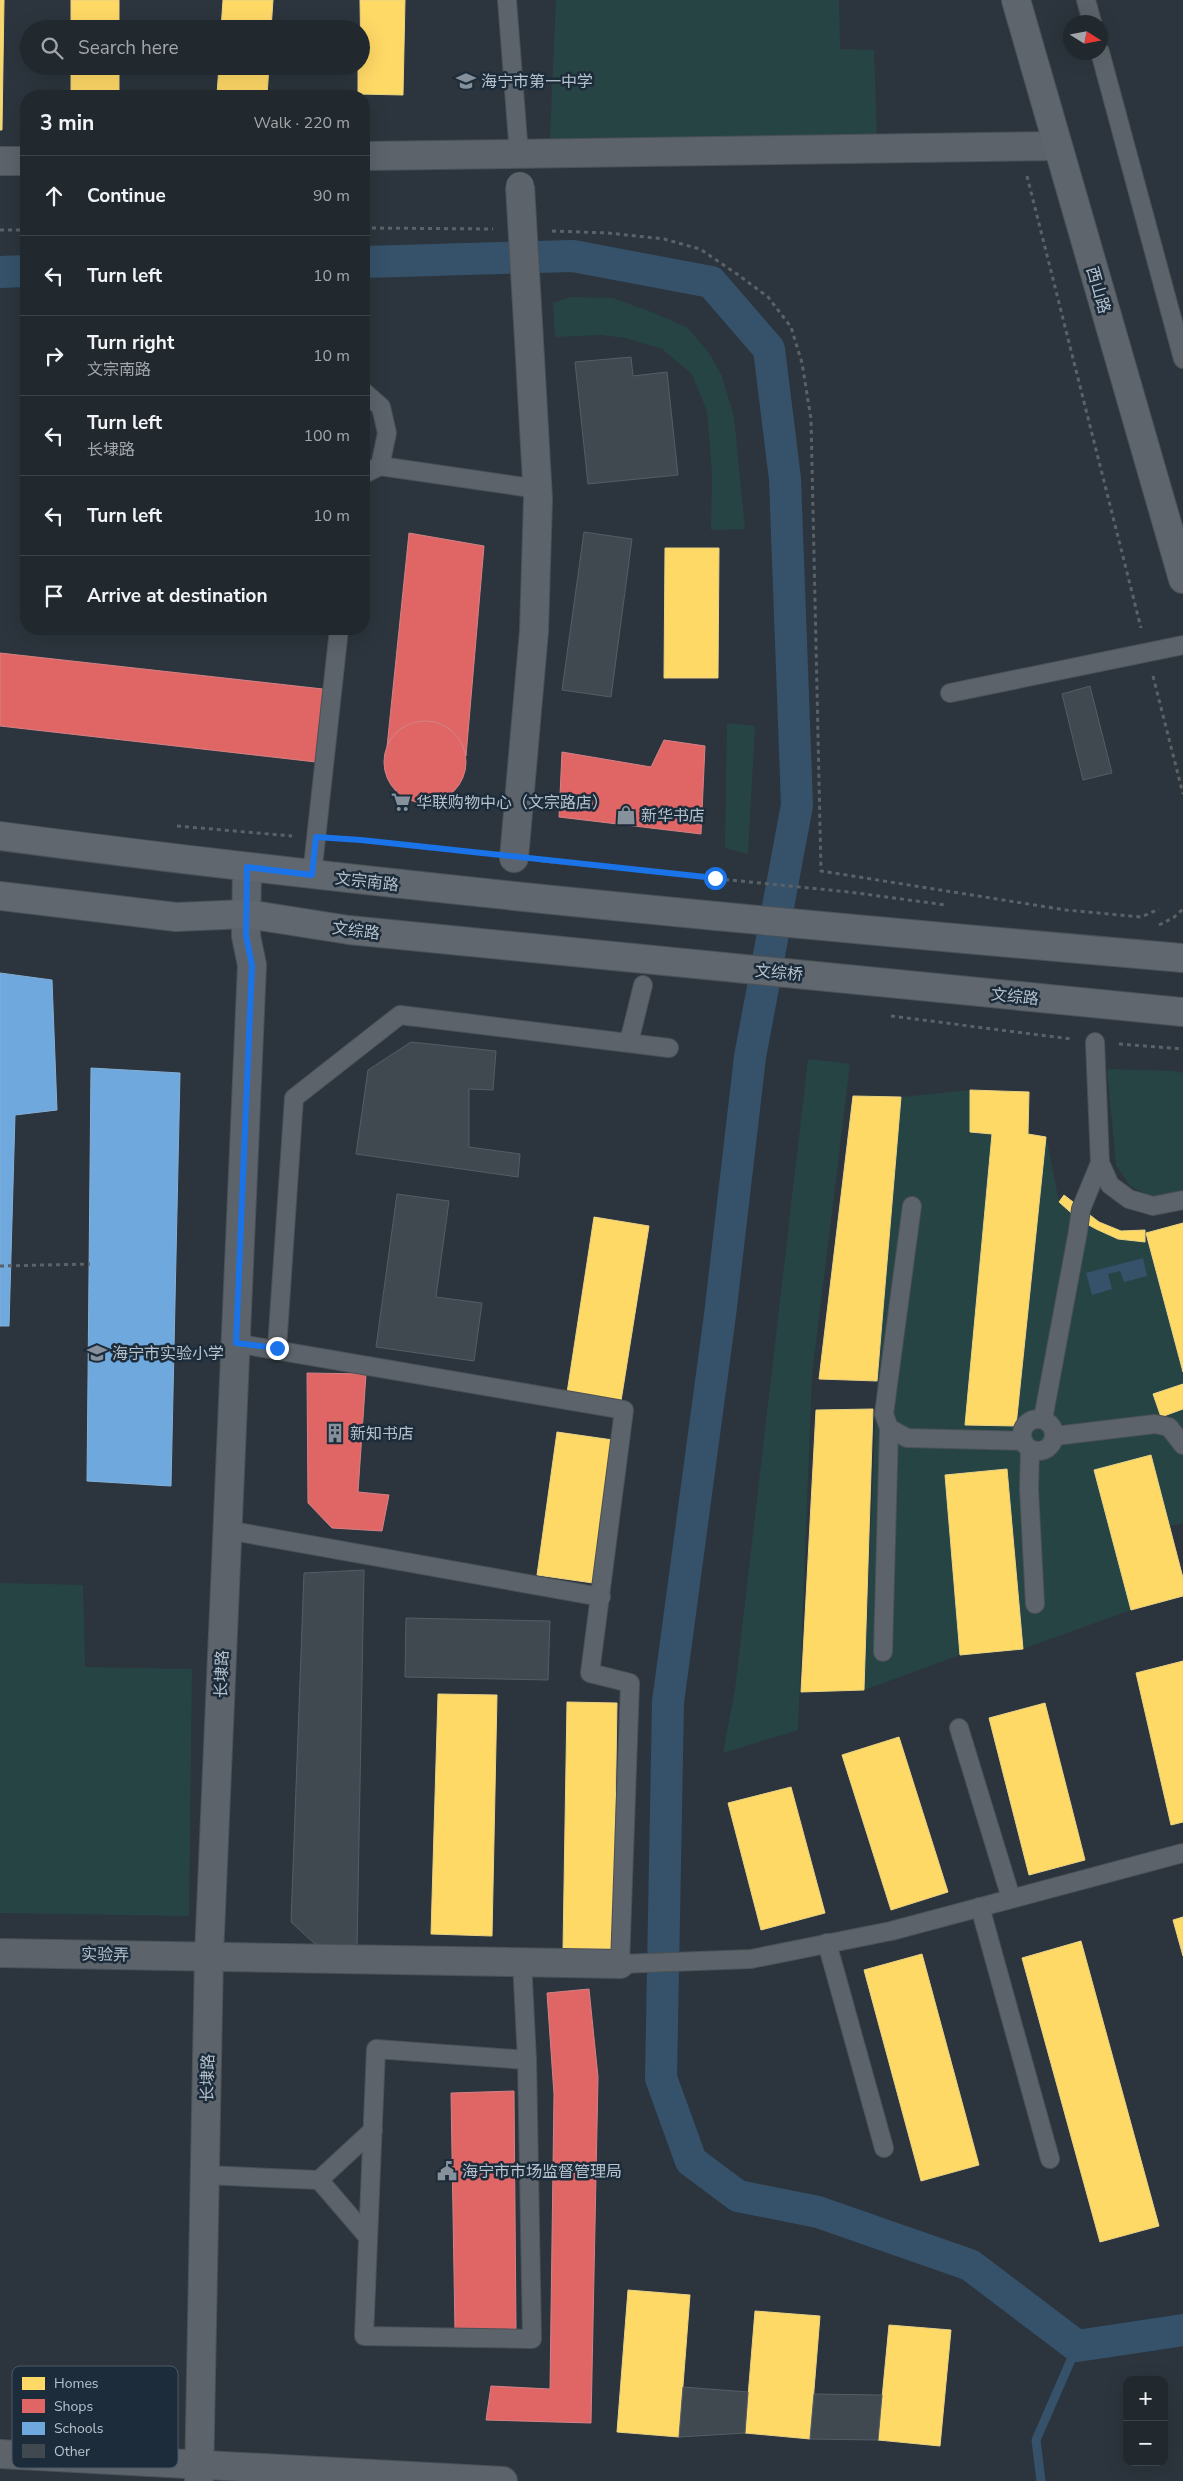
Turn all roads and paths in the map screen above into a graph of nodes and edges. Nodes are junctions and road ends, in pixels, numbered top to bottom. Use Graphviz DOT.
graph roads {
  1 [pos="507,0"];
  2 [pos="1016,0"];
  3 [pos="1086,0"];
  4 [pos="1090,15"];
  5 [pos="1102,60"];
  6 [pos="1057,146"];
  7 [pos="1020,147"];
  8 [pos="519,154"];
  9 [pos="370,156"];
  10 [pos="0,161"];
  11 [pos="20,161"];
  12 [pos="370,228"];
  13 [pos="494,229"];
  14 [pos="0,230"];
  15 [pos="20,230"];
  16 [pos="551,231"];
  17 [pos="1183,359"];
  18 [pos="370,397"];
  19 [pos="380,466"];
  20 [pos="370,471"];
  21 [pos="538,489"];
  22 [pos="1183,579"];
  23 [pos="338,635"];
  24 [pos="1183,645"];
  25 [pos="1147,652"];
  26 [pos="950,693"];
  27 [pos="1183,794"];
  28 [pos="242,833"];
  29 [pos="0,836"];
  30 [pos="316,837"];
  31 [pos="514,858"];
  32 [pos="247,867"];
  33 [pos="312,875"];
  34 [pos="849,892"];
  35 [pos="0,896"];
  36 [pos="1159,909"];
  37 [pos="247,914"];
  38 [pos="1183,958"];
  39 [pos="712,966"];
  40 [pos="847,979"];
  41 [pos="644,985"];
  42 [pos="1183,1012"];
  43 [pos="887,1015"];
  44 [pos="629,1042"];
  45 [pos="1095,1042"];
  46 [pos="669,1048"];
  47 [pos="1183,1049"];
  48 [pos="1100,1163"];
  49 [pos="1183,1200"];
  50 [pos="912,1206"];
  51 [pos="90,1264"];
  52 [pos="0,1266"];
  53 [pos="236,1343"];
  54 [pos="277,1348"];
  55 [pos="1043,1419"];
  56 [pos="889,1428"];
  57 [pos="1055,1436"];
  58 [pos="1027,1445"];
  59 [pos="1183,1445"];
  60 [pos="228,1530"];
  61 [pos="602,1597"];
  62 [pos="1035,1604"];
  63 [pos="883,1652"];
  64 [pos="959,1728"];
  65 [pos="1183,1853"];
  66 [pos="1011,1898"];
  67 [pos="980,1907"];
  68 [pos="827,1944"];
  69 [pos="0,1952"];
  70 [pos="209,1955"];
  71 [pos="522,1961"];
  72 [pos="620,1964"];
  73 [pos="527,2060"];
  74 [pos="373,2130"];
  75 [pos="884,2148"];
  76 [pos="1050,2160"];
  77 [pos="204,2175"];
  78 [pos="319,2180"];
  79 [pos="368,2237"];
  80 [pos="147,2468"];
  81 [pos="199,2473"];
  82 [pos="503,2481"];
  1 -- 8 [label="lane"];
  2 -- 6 [label="main road, 西山路"];
  3 -- 4 [label="lane"];
  5 -- 17 [label="lane"];
  6 -- 7 [label="street"];
  6 -- 22 [label="main road, 西山路"];
  7 -- 8 [label="street"];
  7 -- 25 [label="path"];
  8 -- 9 [label="street"];
  8 -- 21 [label="street, bridge"];
  10 -- 11 [label="street"];
  12 -- 13 [label="path"];
  14 -- 15 [label="path"];
  16 -- 36 [label="path"];
  18 -- 19 [label="lane"];
  19 -- 20 [label="lane"];
  19 -- 21 [label="lane"];
  21 -- 31 [label="street"];
  23 -- 30 [label="lane"];
  24 -- 25 [label="lane"];
  25 -- 26 [label="lane"];
  25 -- 27 [label="path"];
  28 -- 30 [label="path"];
  29 -- 32 [label="main road, 文宗南路"];
  30 -- 31 [label="path"];
  30 -- 33 [label="lane"];
  31 -- 34 [label="path"];
  32 -- 33 [label="main road, 文宗南路"];
  32 -- 37 [label="street, 长埭路"];
  33 -- 38 [label="main road, 文宗南路"];
  35 -- 37 [label="main road, 文综路"];
  37 -- 39 [label="main road, 文综路"];
  37 -- 53 [label="street, 长埭路"];
  39 -- 40 [label="main road, 文综桥"];
  40 -- 42 [label="main road, 文综路"];
  41 -- 44 [label="lane"];
  43 -- 45 [label="path"];
  44 -- 46 [label="lane"];
  44 -- 54 [label="lane"];
  45 -- 47 [label="path"];
  45 -- 48 [label="lane"];
  48 -- 49 [label="lane"];
  48 -- 55 [label="lane"];
  50 -- 56 [label="lane"];
  51 -- 52 [label="path"];
  53 -- 54 [label="lane"];
  53 -- 60 [label="street, 长埭路"];
  54 -- 61 [label="lane"];
  55 -- 57 [label="lane"];
  55 -- 58 [label="lane"];
  56 -- 58 [label="lane"];
  56 -- 63 [label="lane"];
  57 -- 58 [label="lane"];
  57 -- 59 [label="lane"];
  58 -- 62 [label="lane"];
  60 -- 61 [label="lane"];
  60 -- 70 [label="street, 长埭路"];
  61 -- 72 [label="lane"];
  64 -- 66 [label="lane"];
  65 -- 66 [label="lane"];
  66 -- 67 [label="lane"];
  67 -- 68 [label="lane"];
  67 -- 76 [label="lane"];
  68 -- 72 [label="lane"];
  68 -- 75 [label="lane"];
  69 -- 70 [label="street, 实验弄"];
  70 -- 71 [label="street, 实验弄"];
  70 -- 77 [label="street, 长埭路"];
  71 -- 72 [label="street, 实验弄"];
  71 -- 73 [label="lane"];
  73 -- 74 [label="lane"];
  73 -- 79 [label="lane"];
  74 -- 78 [label="lane"];
  74 -- 79 [label="lane"];
  77 -- 78 [label="lane"];
  77 -- 81 [label="street, 长埭路"];
  78 -- 79 [label="lane"];
  80 -- 81 [label="street"];
  81 -- 82 [label="street"];
}
